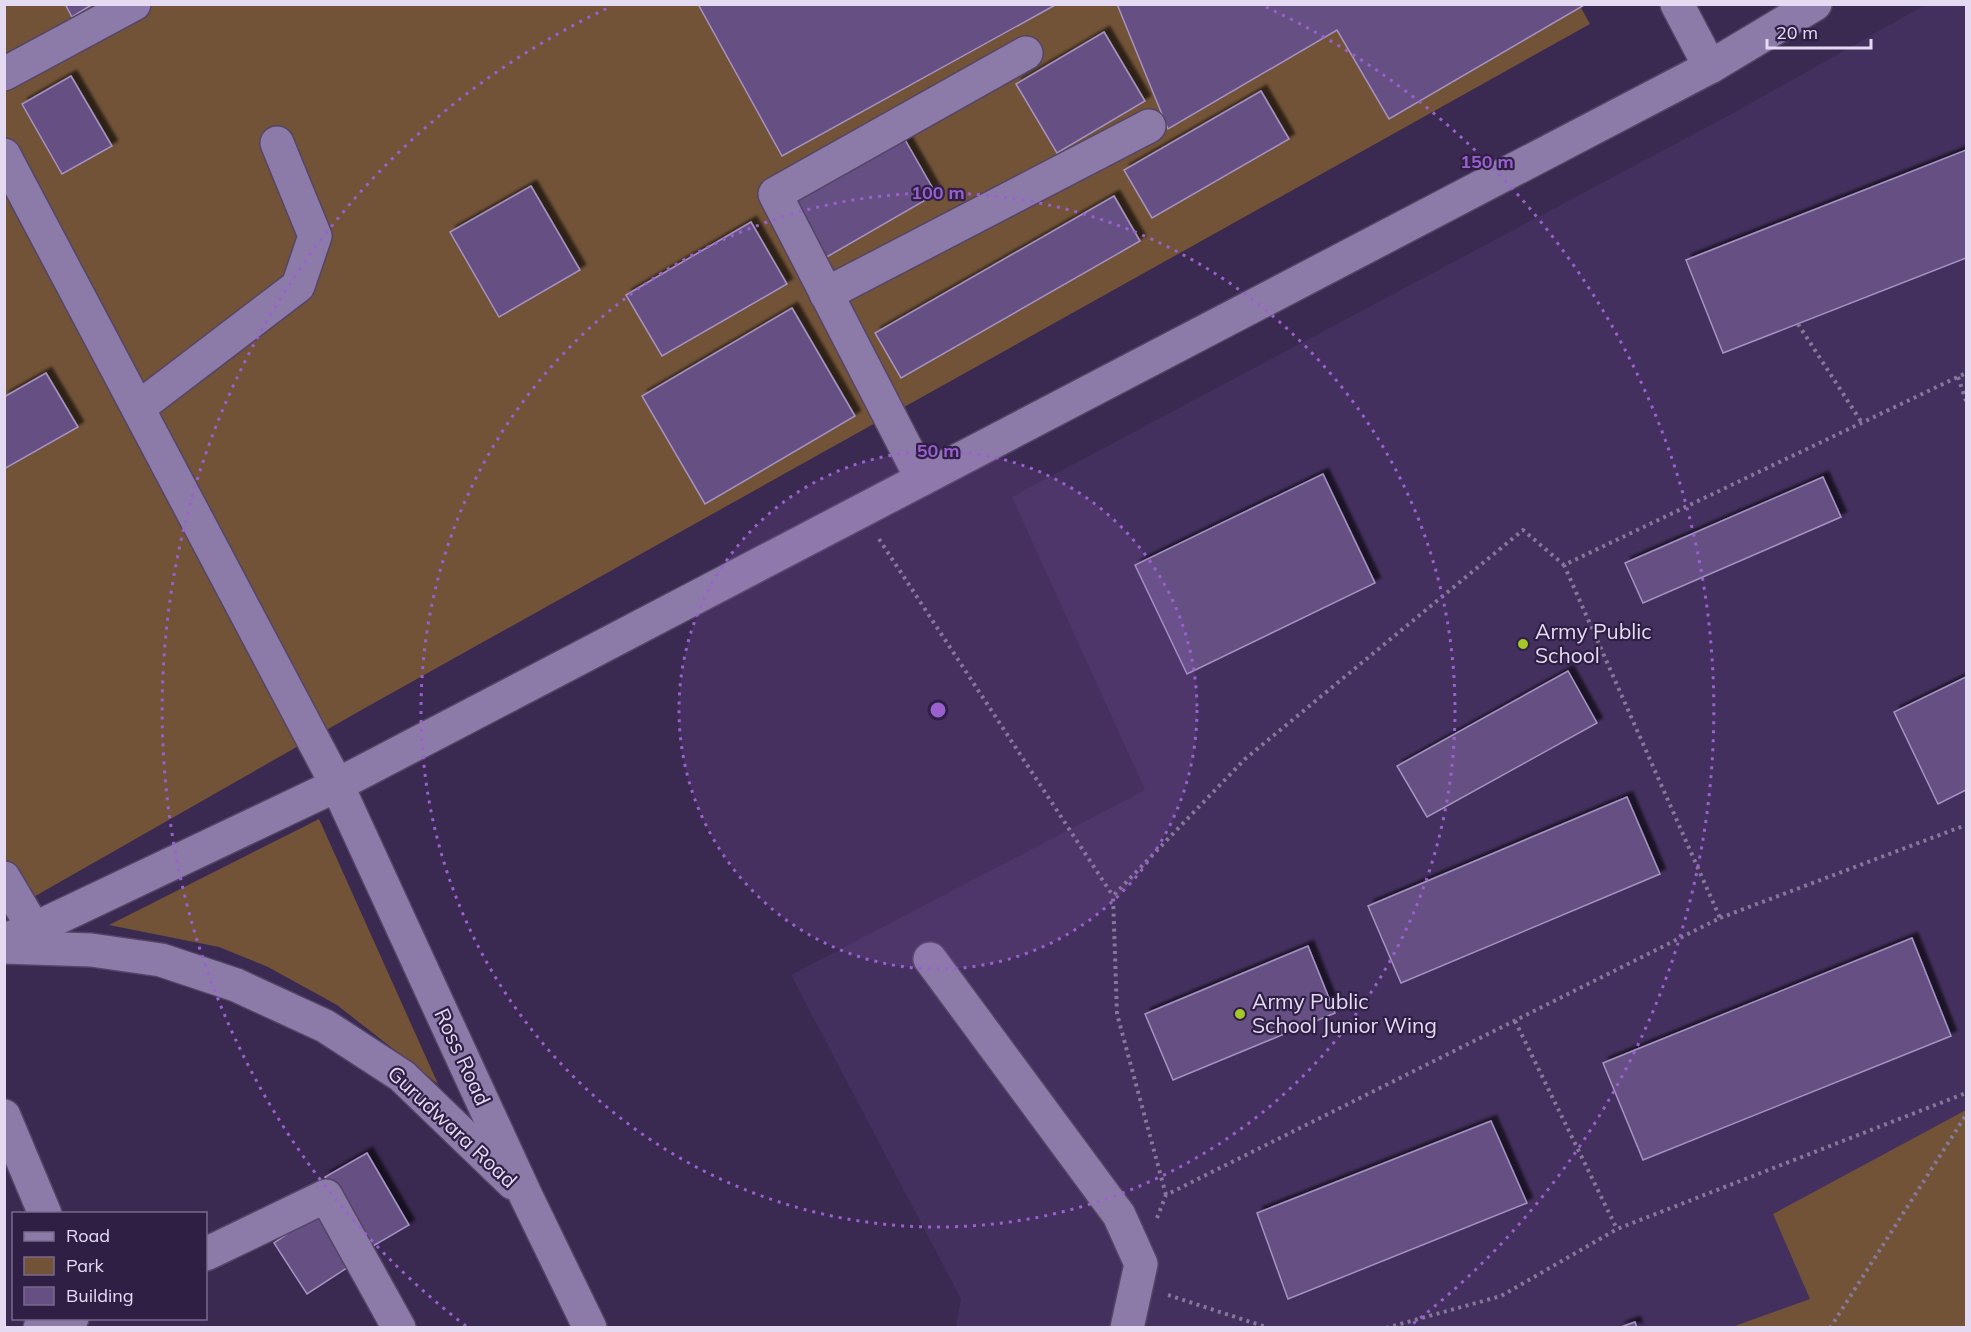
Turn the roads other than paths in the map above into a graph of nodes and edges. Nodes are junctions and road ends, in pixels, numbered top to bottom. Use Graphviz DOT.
graph roads {
  1 [pos="134,4"];
  2 [pos="1677,4"];
  3 [pos="1815,4"];
  4 [pos="1026,52"];
  5 [pos="1710,67"];
  6 [pos="4,74"];
  7 [pos="1149,126"];
  8 [pos="277,143"];
  9 [pos="4,155"];
  10 [pos="825,294"];
  11 [pos="138,408"];
  12 [pos="922,479"];
  13 [pos="337,785"];
  14 [pos="4,878"];
  15 [pos="19,934"];
  16 [pos="4,947"];
  17 [pos="930,959"];
  18 [pos="4,1116"];
  19 [pos="526,1196"];
  20 [pos="44,1212"];
  21 [pos="207,1254"];
  22 [pos="68,1320"];
  23 [pos="40,1328"];
  24 [pos="399,1328"];
  25 [pos="590,1328"];
  26 [pos="1127,1328"];
  1 -- 6 [label="street"];
  2 -- 5 [label="street"];
  3 -- 5 [label="street"];
  4 -- 10 [label="street"];
  5 -- 12 [label="street"];
  7 -- 10 [label="street"];
  8 -- 11 [label="street"];
  9 -- 11 [label="street, Ross Road"];
  10 -- 12 [label="street"];
  11 -- 13 [label="street, Ross Road"];
  12 -- 13 [label="street"];
  13 -- 15 [label="street"];
  13 -- 19 [label="street, Ross Road"];
  14 -- 15 [label="street"];
  16 -- 19 [label="street, Gurudwara Road"];
  17 -- 26 [label="street"];
  18 -- 20 [label="street"];
  19 -- 25 [label="street, Ross Road"];
  21 -- 24 [label="street"];
  22 -- 23 [label="street"];
}
